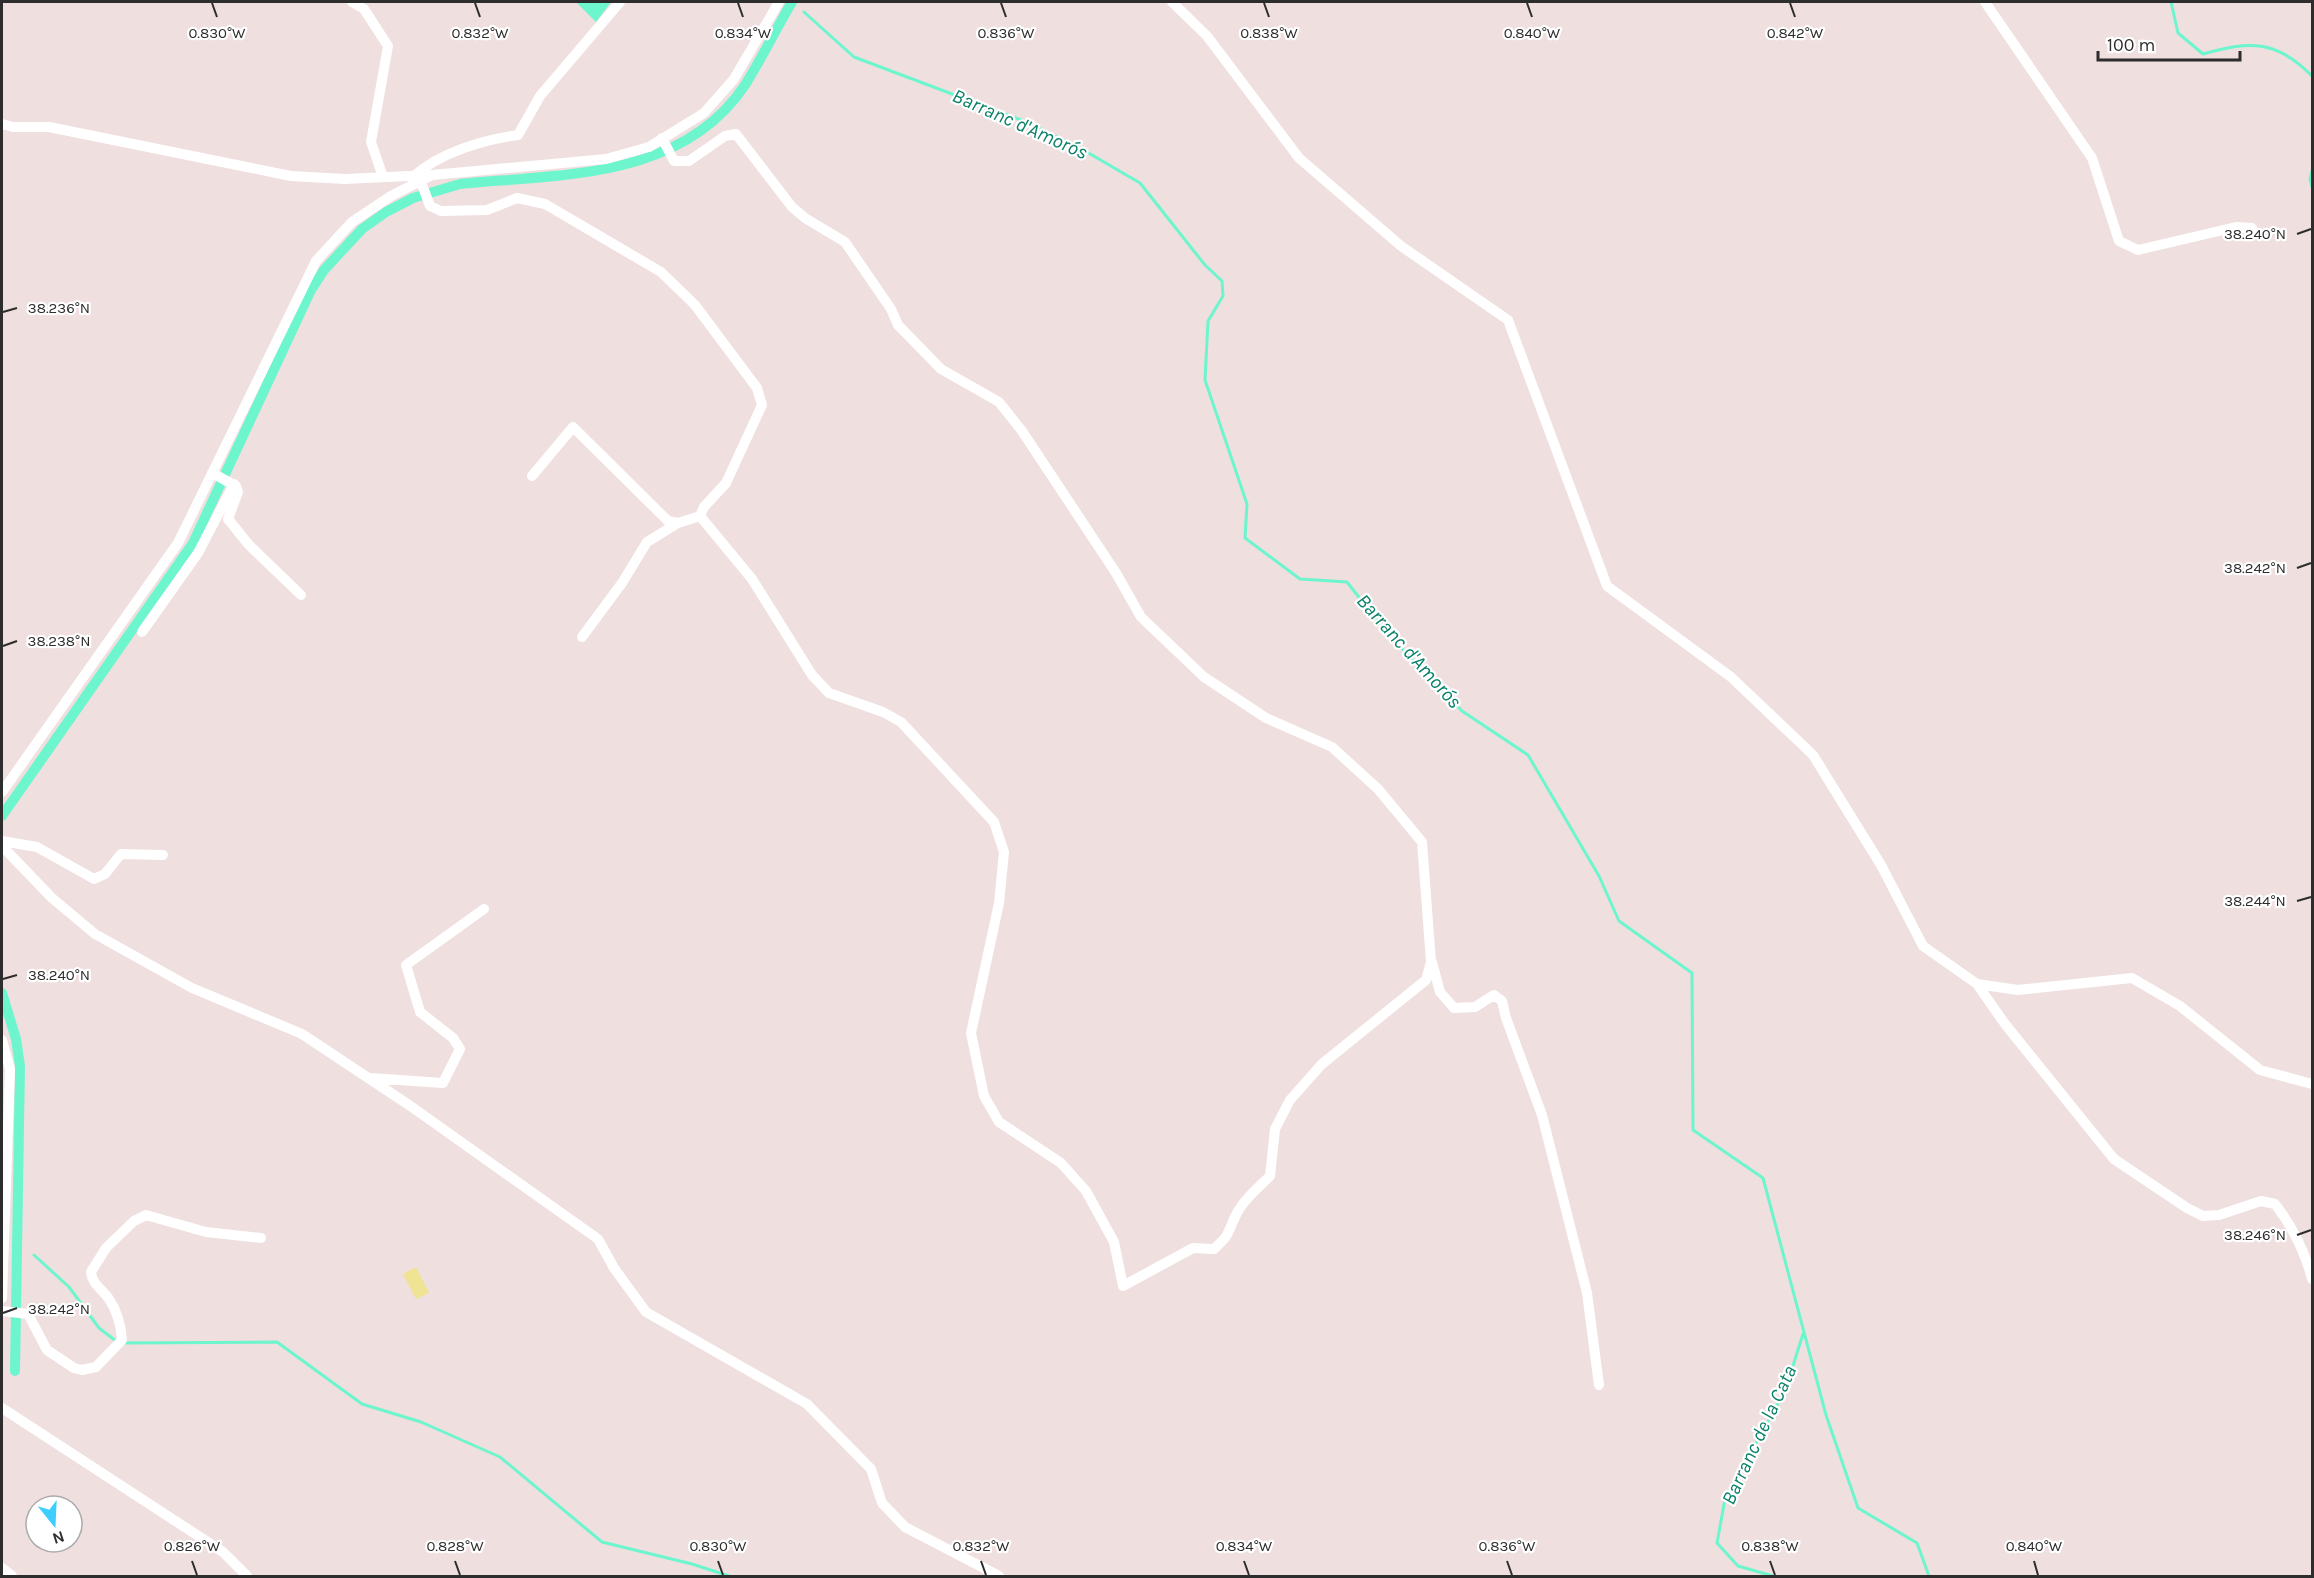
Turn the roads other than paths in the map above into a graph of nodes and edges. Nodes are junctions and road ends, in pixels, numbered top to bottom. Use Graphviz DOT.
graph roads {
  1 [pos="351,2"];
  2 [pos="620,2"];
  3 [pos="779,2"];
  4 [pos="1172,2"];
  5 [pos="1985,2"];
  6 [pos="2,124"];
  7 [pos="662,138"];
  8 [pos="383,177"];
  9 [pos="417,179"];
  10 [pos="2252,228"];
  11 [pos="212,473"];
  12 [pos="532,476"];
  13 [pos="233,483"];
  14 [pos="700,516"];
  15 [pos="678,524"];
  16 [pos="301,595"];
  17 [pos="142,632"];
  18 [pos="582,637"];
  19 [pos="2,792"];
  20 [pos="2,843"];
  21 [pos="163,855"];
  22 [pos="484,909"];
  23 [pos="1431,962"];
  24 [pos="1977,984"];
  25 [pos="2,1040"];
  26 [pos="367,1077"];
  27 [pos="2313,1084"];
  28 [pos="261,1238"];
  29 [pos="2313,1279"];
  30 [pos="2,1298"];
  31 [pos="3,1312"];
  32 [pos="1599,1385"];
  33 [pos="2,1408"];
  34 [pos="2,1568"];
  35 [pos="12,1576"];
  36 [pos="247,1576"];
  37 [pos="999,1576"];
  1 -- 8 [label="street"];
  2 -- 9 [label="street"];
  3 -- 7 [label="street"];
  4 -- 24 [label="street"];
  5 -- 10 [label="street"];
  6 -- 8 [label="street"];
  7 -- 9 [label="street"];
  7 -- 23 [label="street"];
  8 -- 9 [label="street"];
  9 -- 11 [label="street"];
  9 -- 14 [label="street"];
  11 -- 13 [label="street"];
  11 -- 19 [label="street"];
  12 -- 15 [label="street"];
  13 -- 16 [label="street"];
  13 -- 17 [label="street"];
  14 -- 15 [label="street"];
  14 -- 23 [label="street"];
  15 -- 18 [label="street"];
  20 -- 21 [label="street"];
  20 -- 26 [label="street"];
  22 -- 26 [label="street"];
  23 -- 32 [label="street"];
  24 -- 27 [label="street"];
  24 -- 29 [label="street"];
  25 -- 30 [label="street"];
  26 -- 37 [label="street"];
  28 -- 31 [label="street"];
  33 -- 36 [label="street"];
  34 -- 35 [label="street"];
}
